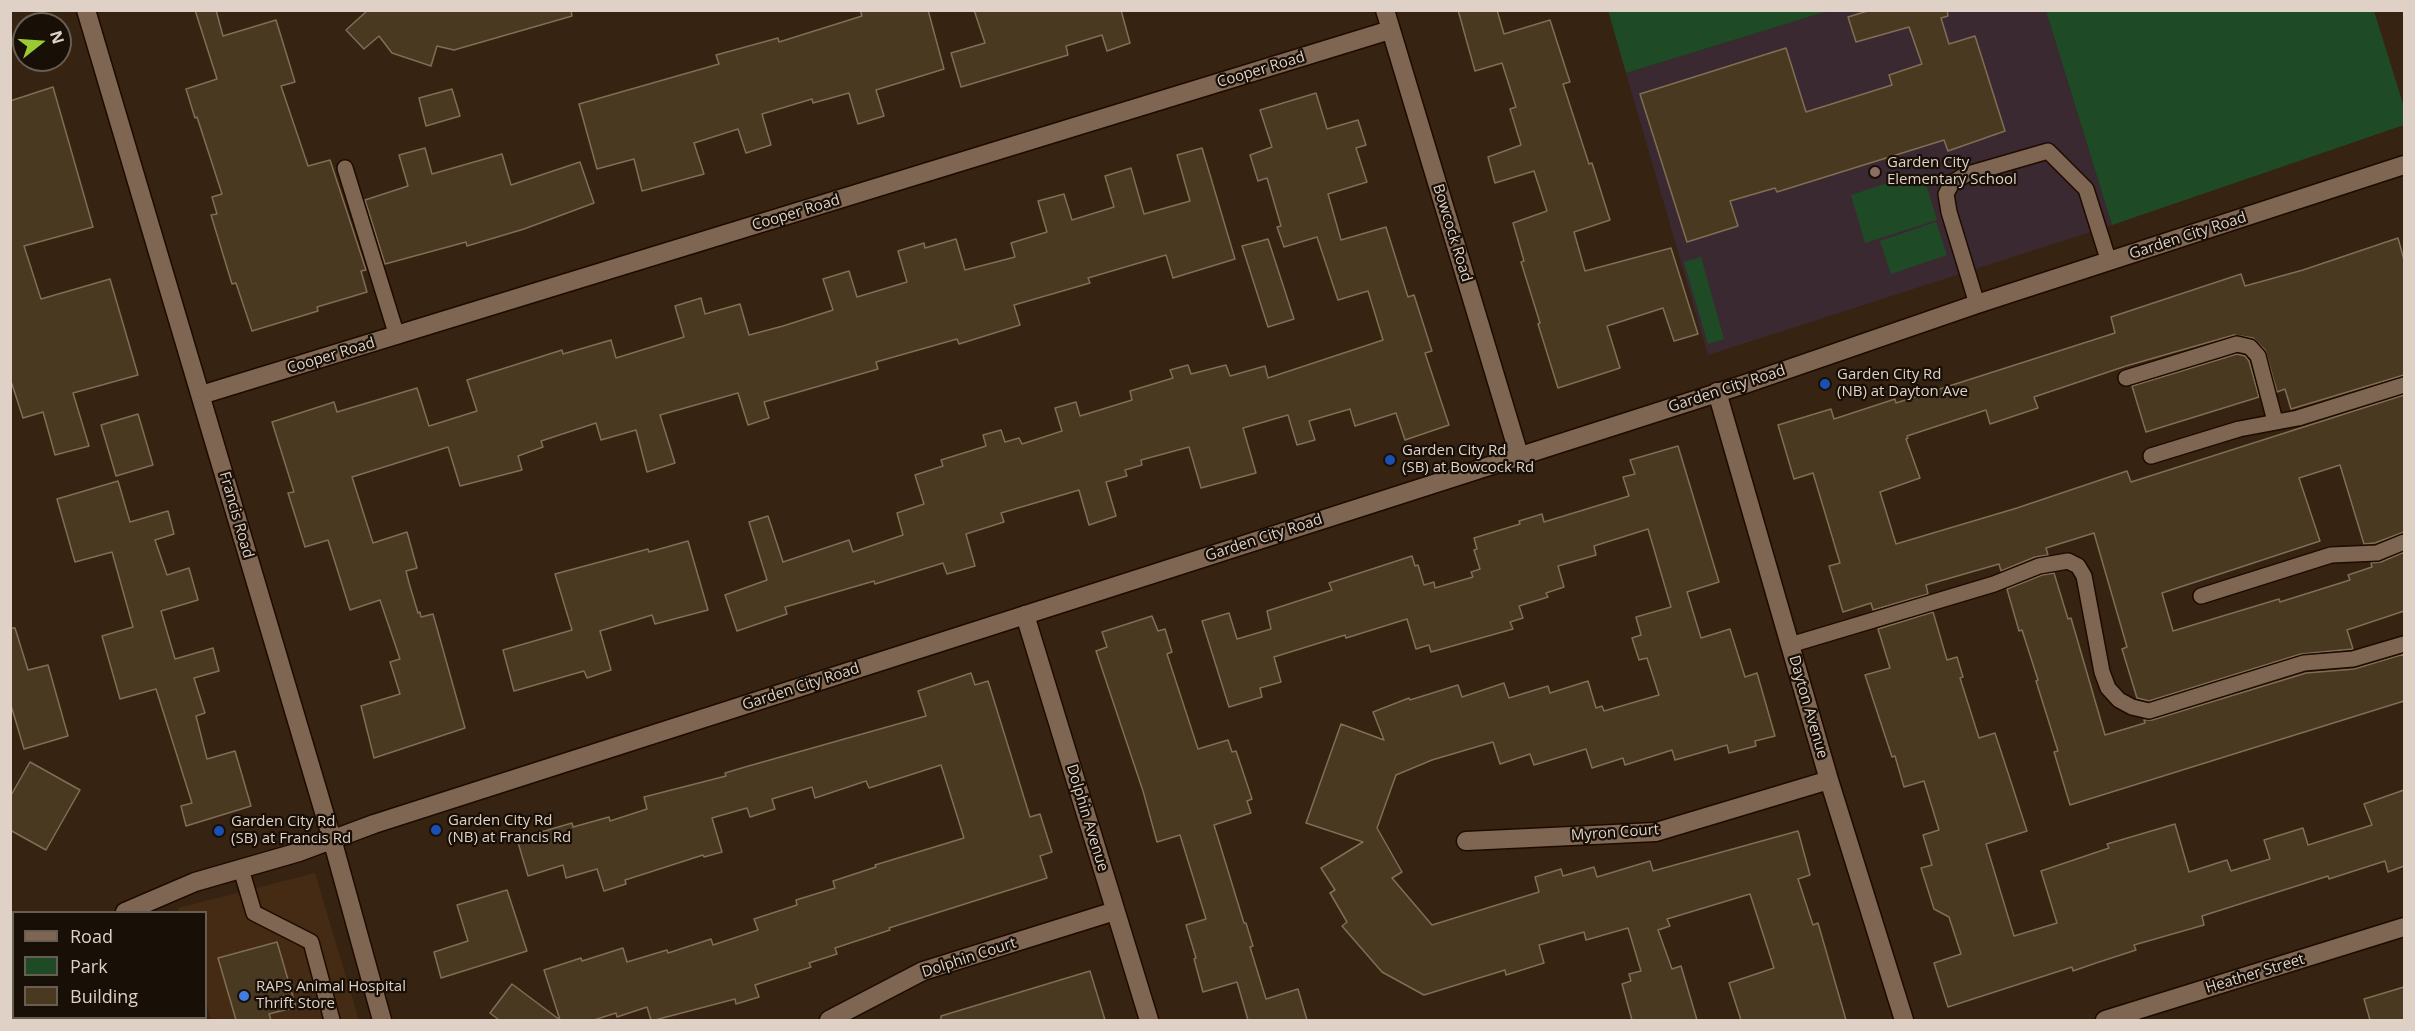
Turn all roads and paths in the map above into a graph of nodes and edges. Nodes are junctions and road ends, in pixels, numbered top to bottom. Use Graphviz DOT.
graph roads {
  1 [pos="86,10"];
  2 [pos="1385,10"];
  3 [pos="1390,30"];
  4 [pos="2404,165"];
  5 [pos="345,168"];
  6 [pos="2109,262"];
  7 [pos="1977,304"];
  8 [pos="397,336"];
  9 [pos="2126,378"];
  10 [pos="2404,385"];
  11 [pos="1717,392"];
  12 [pos="201,395"];
  13 [pos="2275,421"];
  14 [pos="1519,454"];
  15 [pos="2151,456"];
  16 [pos="2404,542"];
  17 [pos="2201,596"];
  18 [pos="1025,615"];
  19 [pos="2404,644"];
  20 [pos="1790,645"];
  21 [pos="1829,780"];
  22 [pos="332,839"];
  23 [pos="1466,841"];
  24 [pos="241,868"];
  25 [pos="127,911"];
  26 [pos="1115,911"];
  27 [pos="2404,927"];
  28 [pos="332,1020"];
  29 [pos="382,1020"];
  30 [pos="829,1020"];
  31 [pos="1149,1020"];
  32 [pos="1904,1020"];
  33 [pos="2105,1020"];
  1 -- 12 [label="street, Francis Road"];
  2 -- 3 [label="street, Bowcock Road"];
  3 -- 8 [label="street, Cooper Road"];
  3 -- 14 [label="street, Bowcock Road"];
  4 -- 6 [label="street, Garden City Road"];
  5 -- 8 [label="lane"];
  6 -- 7 [label="street, Garden City Road"];
  6 -- 7 [label="lane"];
  7 -- 11 [label="street, Garden City Road"];
  8 -- 12 [label="street, Cooper Road"];
  9 -- 13 [label="lane"];
  10 -- 13 [label="lane"];
  11 -- 14 [label="street, Garden City Road"];
  11 -- 20 [label="street, Dayton Avenue"];
  12 -- 22 [label="street, Francis Road"];
  13 -- 15 [label="lane"];
  14 -- 18 [label="street, Garden City Road"];
  16 -- 17 [label="lane"];
  18 -- 22 [label="street, Garden City Road"];
  18 -- 26 [label="street, Dolphin Avenue"];
  19 -- 20 [label="lane"];
  20 -- 21 [label="street, Dayton Avenue"];
  21 -- 23 [label="street, Myron Court"];
  21 -- 32 [label="street, Dayton Avenue"];
  22 -- 24 [label="street, Garden City Road"];
  22 -- 29 [label="street, Francis Road"];
  24 -- 25 [label="street, Garden City Road"];
  24 -- 28 [label="lane"];
  26 -- 30 [label="street, Dolphin Court"];
  26 -- 31 [label="street, Dolphin Avenue"];
  27 -- 33 [label="street, Heather Street"];
}
